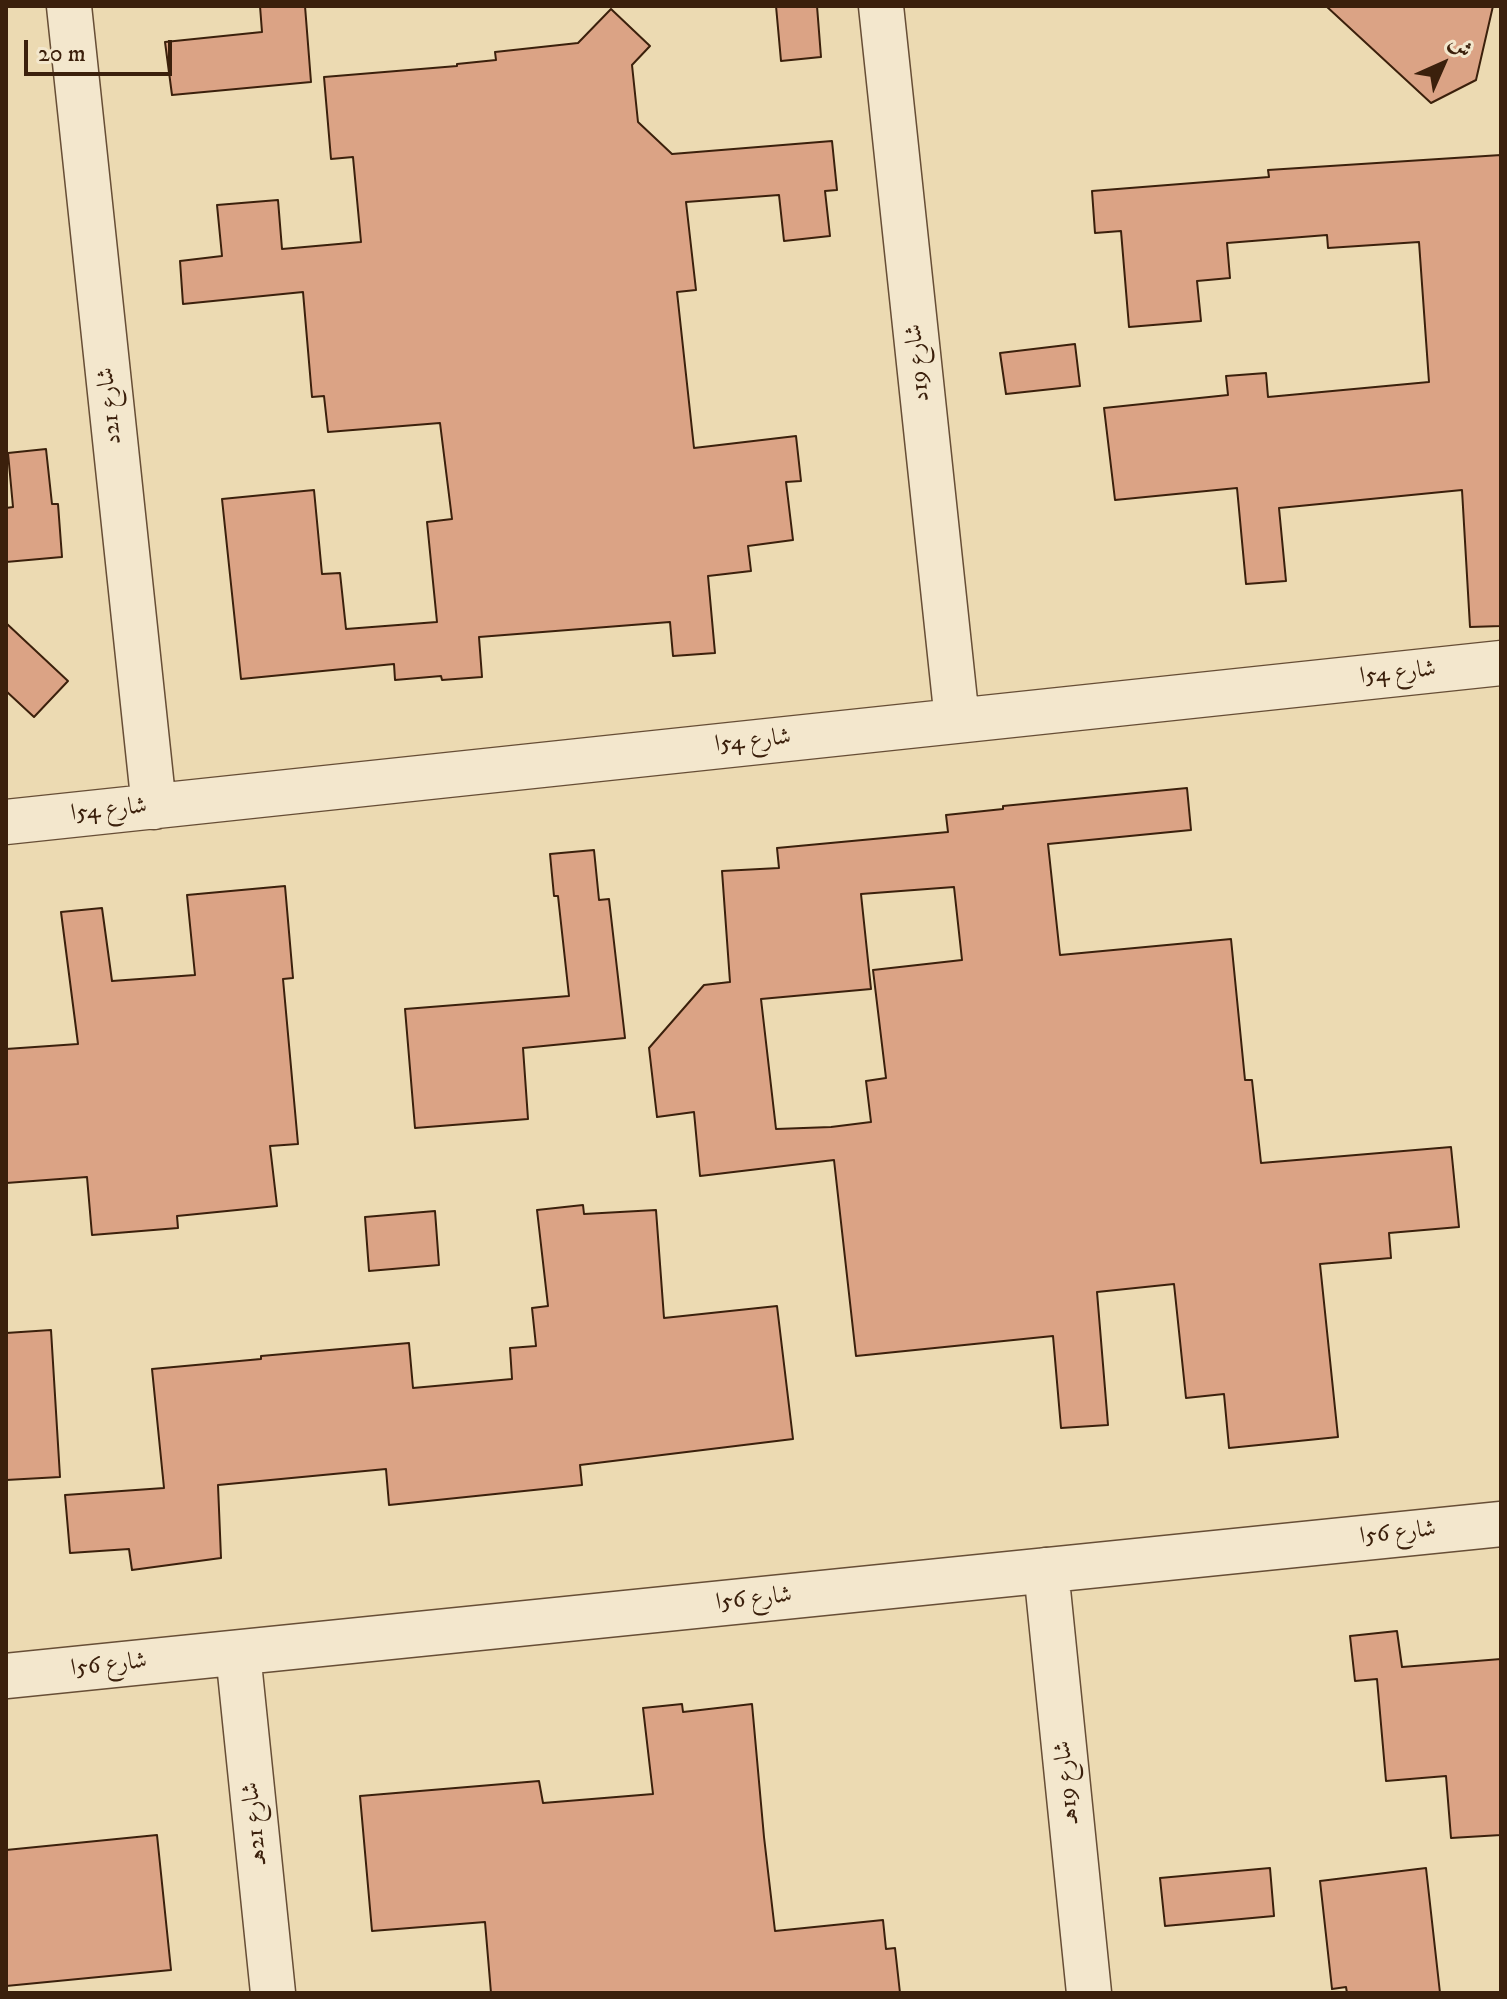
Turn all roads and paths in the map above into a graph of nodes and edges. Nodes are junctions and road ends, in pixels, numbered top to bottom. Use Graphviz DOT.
graph roads {
  1 [pos="69,6"];
  2 [pos="881,6"];
  3 [pos="1501,663"];
  4 [pos="957,720"];
  5 [pos="154,807"];
  6 [pos="6,822"];
  7 [pos="1501,1524"];
  8 [pos="1046,1570"];
  9 [pos="238,1653"];
  10 [pos="6,1676"];
  11 [pos="273,1993"];
  12 [pos="1089,1993"];
  1 -- 5 [label="street, شارع 21د"];
  2 -- 4 [label="street, شارع 19د"];
  3 -- 4 [label="street, شارع 54ا"];
  4 -- 5 [label="street, شارع 54ا"];
  5 -- 6 [label="street, شارع 54ا"];
  7 -- 8 [label="street, شارع 56ا"];
  8 -- 9 [label="street, شارع 56ا"];
  8 -- 12 [label="street, شارع 19هـ"];
  9 -- 10 [label="street, شارع 56ا"];
  9 -- 11 [label="street, شارع 21هـ"];
}
